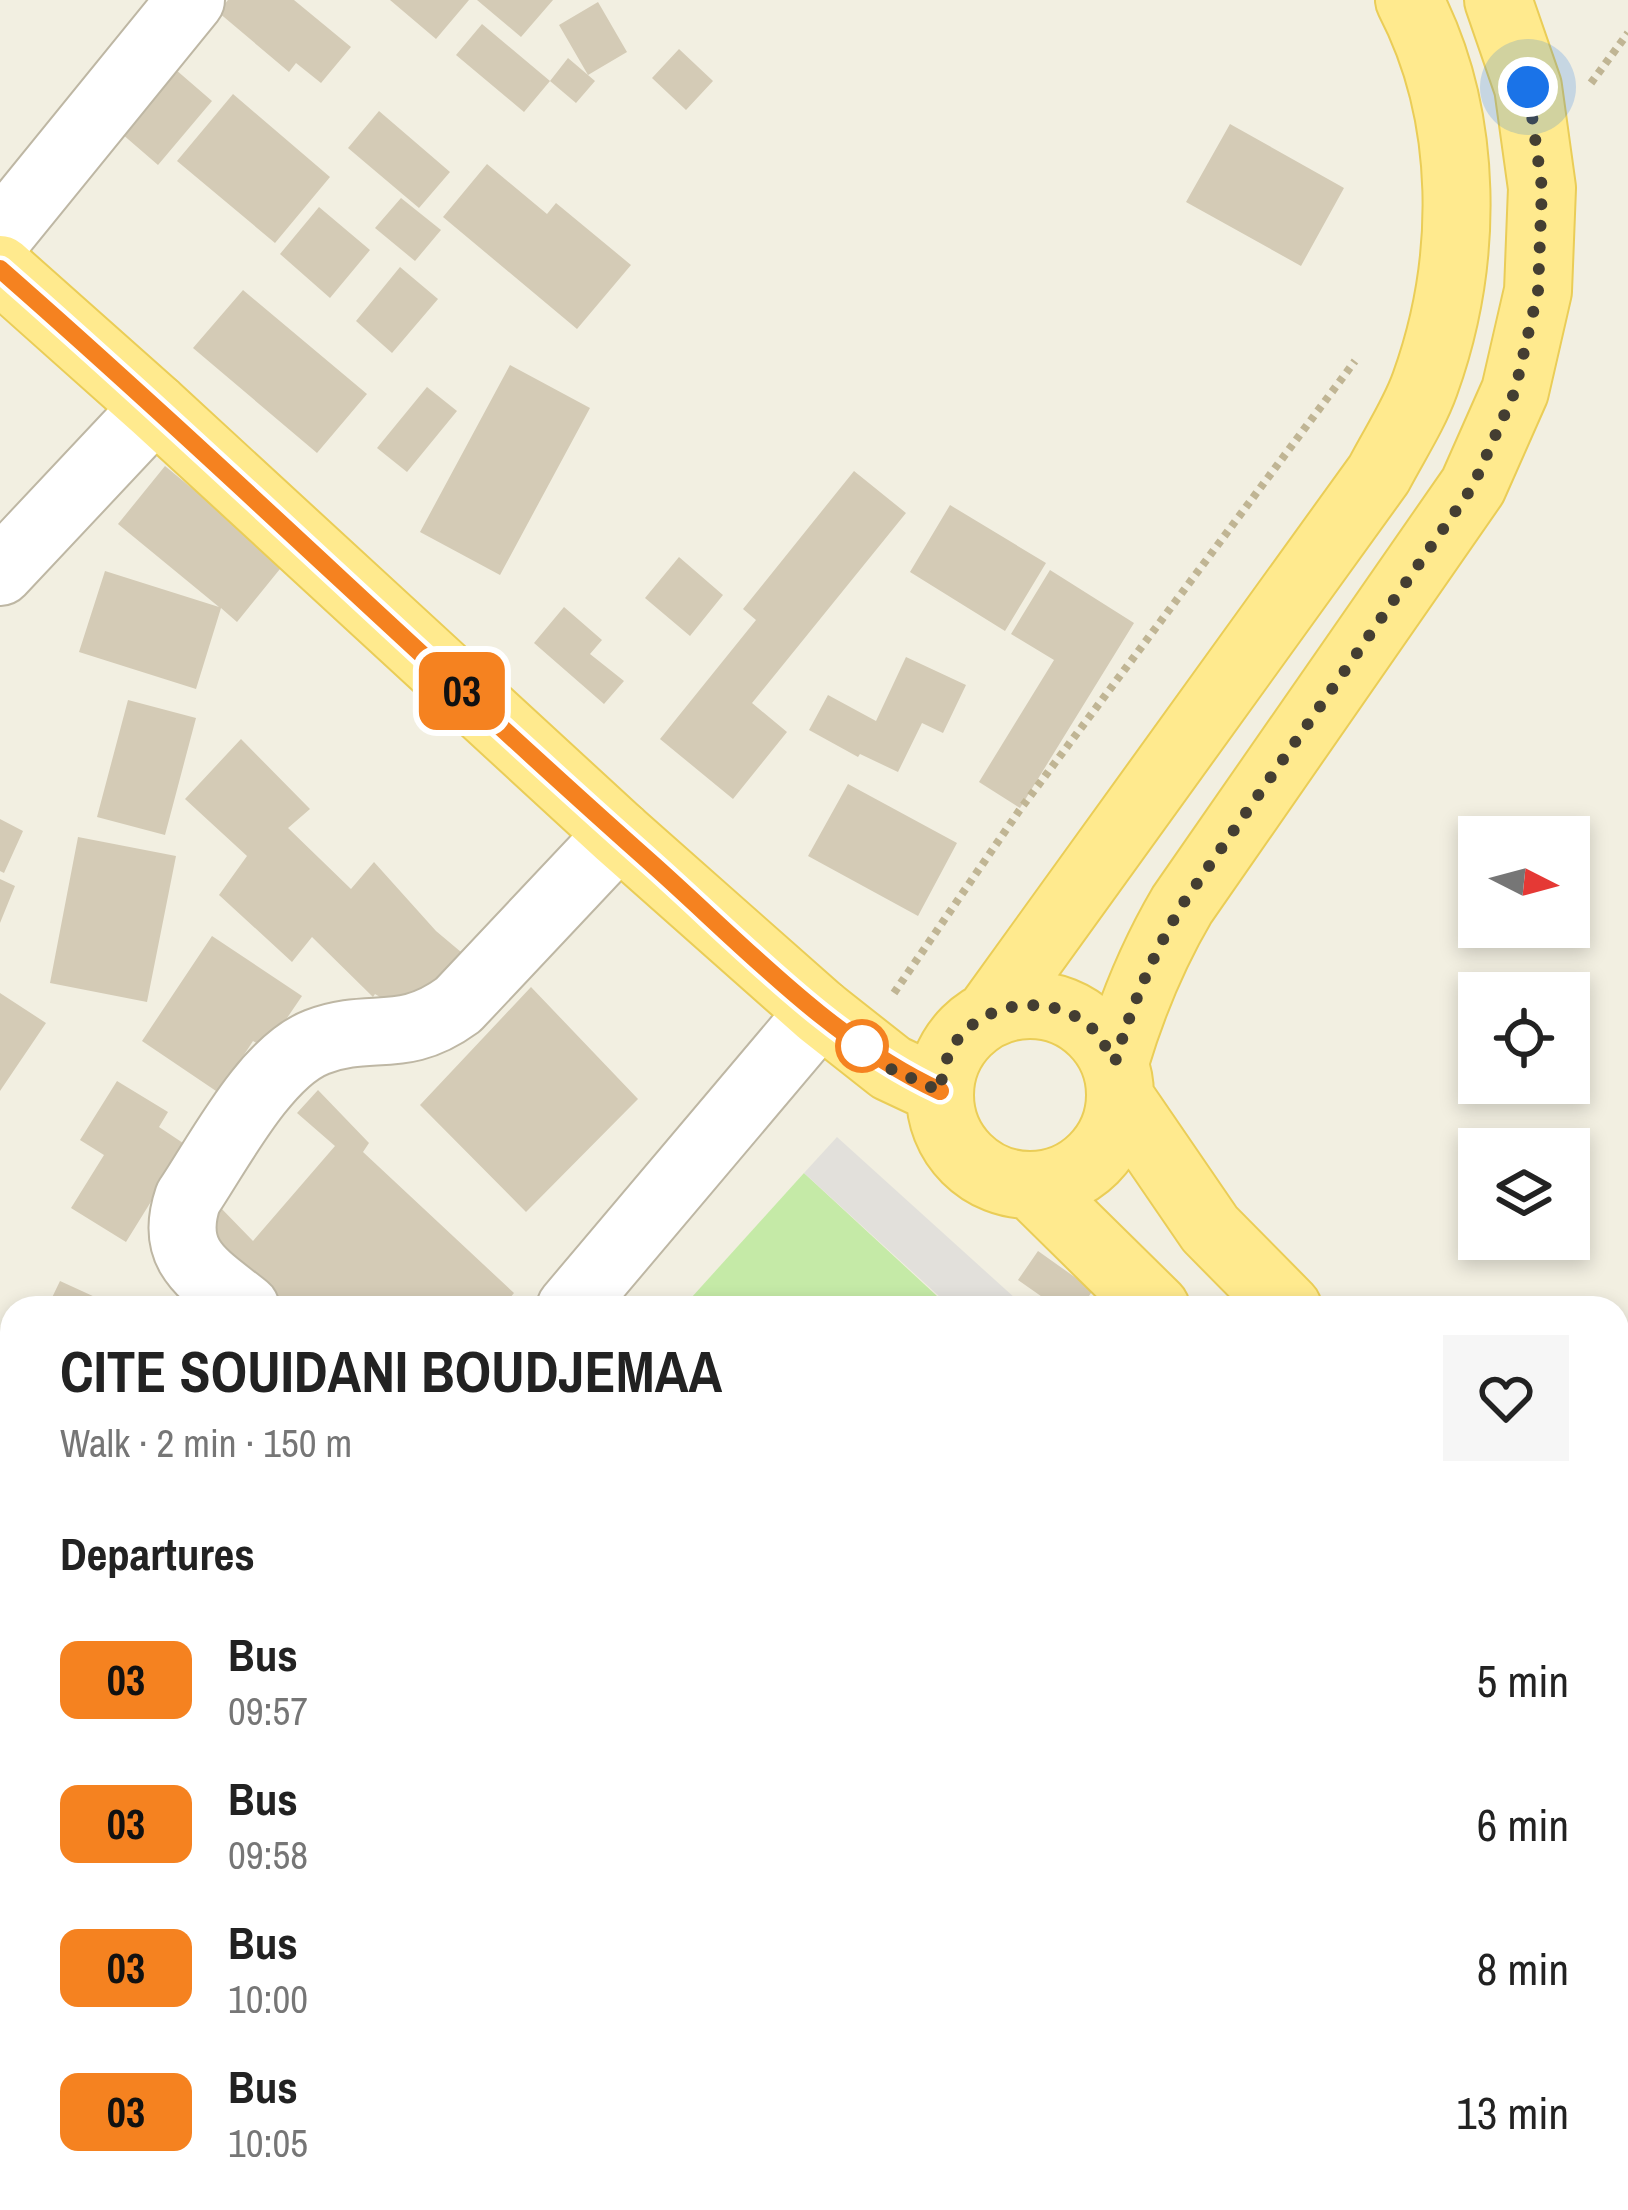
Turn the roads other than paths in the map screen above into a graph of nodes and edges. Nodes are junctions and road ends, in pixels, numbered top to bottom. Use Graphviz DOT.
graph roads {
  1 [pos="191,0"];
  2 [pos="1409,0"];
  3 [pos="1498,0"];
  4 [pos="0,235"];
  5 [pos="0,269"];
  6 [pos="155,406"];
  7 [pos="0,572"];
  8 [pos="619,834"];
  9 [pos="990,1012"];
  10 [pos="840,1028"];
  11 [pos="1118,1081"];
  12 [pos="940,1091"];
  13 [pos="1032,1186"];
  14 [pos="231,1296"];
  15 [pos="582,1296"];
  16 [pos="1144,1296"];
  17 [pos="1276,1296"];
  1 -- 4 [label="street"];
  2 -- 9 [label="main road"];
  3 -- 11 [label="main road"];
  5 -- 6 [label="main road"];
  6 -- 7 [label="street"];
  6 -- 8 [label="main road"];
  8 -- 10 [label="main road"];
  8 -- 14 [label="street"];
  9 -- 11 [label="main road"];
  9 -- 12 [label="main road"];
  10 -- 12 [label="main road"];
  10 -- 15 [label="street"];
  11 -- 13 [label="main road"];
  11 -- 17 [label="main road"];
  12 -- 13 [label="main road"];
  13 -- 16 [label="main road"];
}
